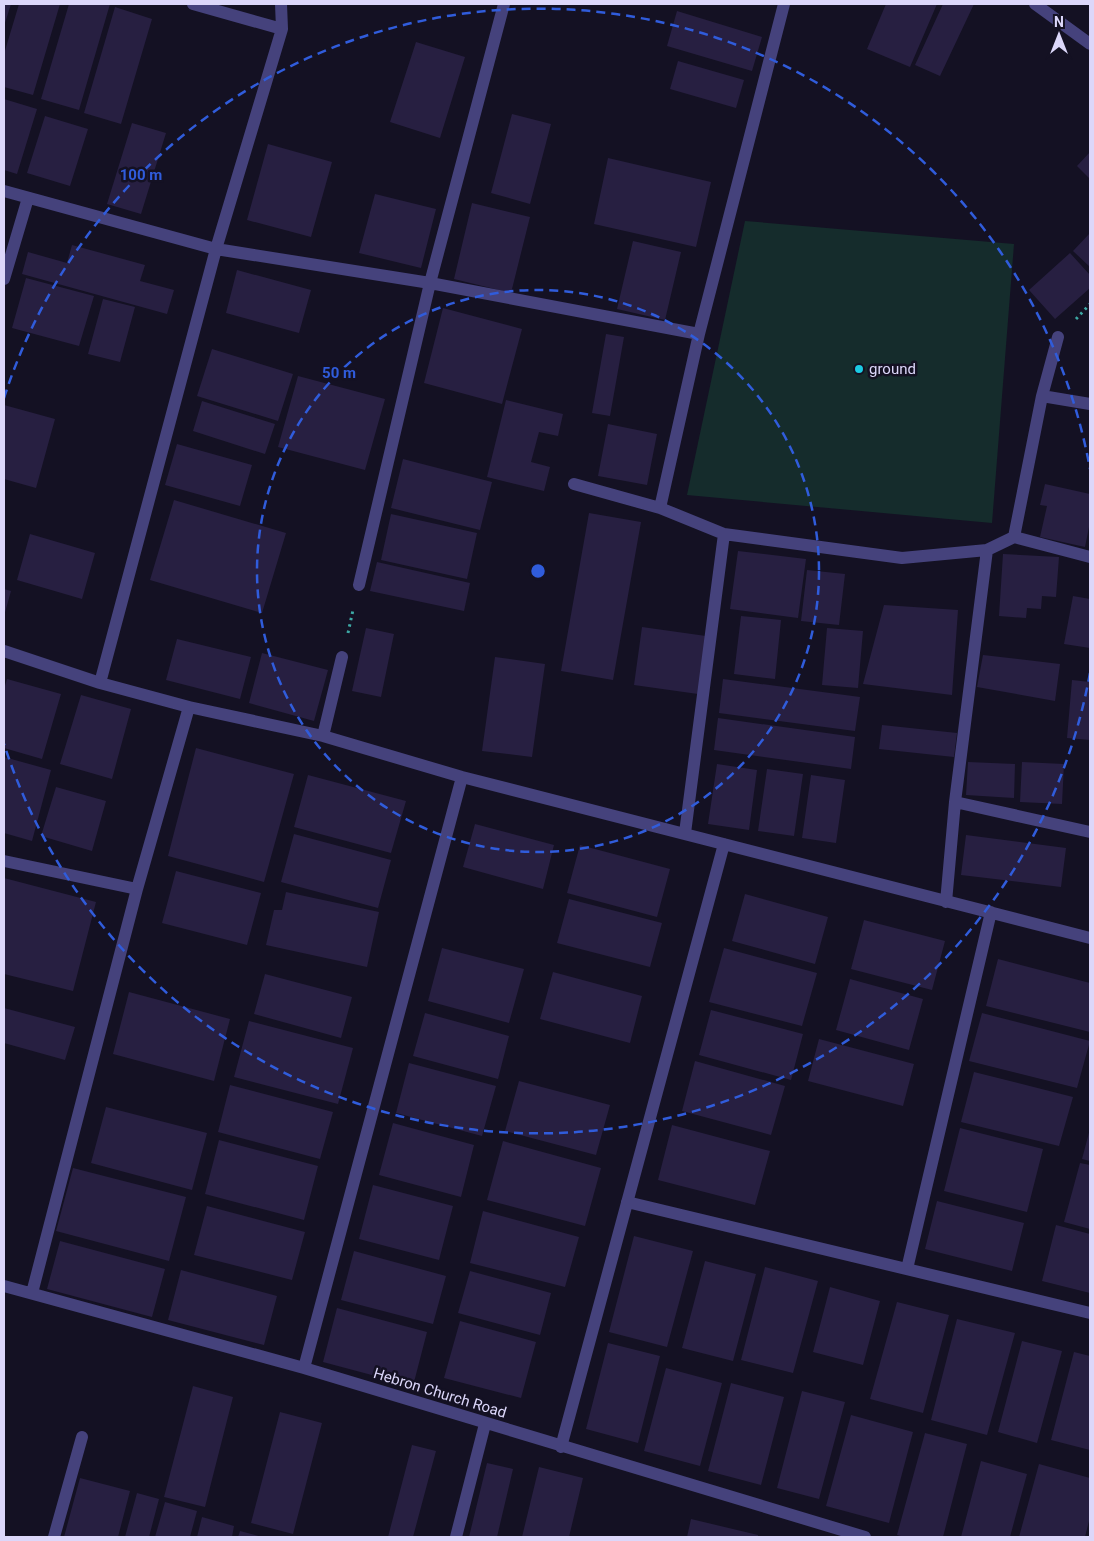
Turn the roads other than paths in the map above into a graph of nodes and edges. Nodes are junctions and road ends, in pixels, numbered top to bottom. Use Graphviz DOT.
graph roads {
  1 [pos="193,4"];
  2 [pos="281,4"];
  3 [pos="504,4"];
  4 [pos="784,4"];
  5 [pos="1035,4"];
  6 [pos="282,29"];
  7 [pos="1090,44"];
  8 [pos="4,191"];
  9 [pos="28,198"];
  10 [pos="216,248"];
  11 [pos="4,279"];
  12 [pos="430,283"];
  13 [pos="699,334"];
  14 [pos="1058,337"];
  15 [pos="1042,396"];
  16 [pos="1090,404"];
  17 [pos="574,484"];
  18 [pos="660,508"];
  19 [pos="724,534"];
  20 [pos="1014,538"];
  21 [pos="987,550"];
  22 [pos="1090,557"];
  23 [pos="359,585"];
  24 [pos="4,651"];
  25 [pos="342,657"];
  26 [pos="100,684"];
  27 [pos="188,707"];
  28 [pos="323,736"];
  29 [pos="462,777"];
  30 [pos="955,802"];
  31 [pos="1090,832"];
  32 [pos="686,833"];
  33 [pos="724,844"];
  34 [pos="4,861"];
  35 [pos="137,889"];
  36 [pos="946,902"];
  37 [pos="991,912"];
  38 [pos="1090,938"];
  39 [pos="627,1202"];
  40 [pos="907,1269"];
  41 [pos="4,1286"];
  42 [pos="32,1293"];
  43 [pos="1090,1313"];
  44 [pos="304,1368"];
  45 [pos="485,1424"];
  46 [pos="82,1437"];
  47 [pos="561,1447"];
  48 [pos="54,1537"];
  49 [pos="456,1537"];
  50 [pos="864,1537"];
  1 -- 6 [label="street"];
  2 -- 6 [label="street"];
  3 -- 12 [label="street"];
  4 -- 13 [label="street"];
  5 -- 7 [label="street"];
  6 -- 10 [label="street"];
  8 -- 9 [label="street"];
  9 -- 10 [label="street"];
  9 -- 11 [label="street"];
  10 -- 12 [label="street"];
  10 -- 26 [label="street"];
  12 -- 13 [label="street"];
  12 -- 23 [label="street"];
  13 -- 18 [label="street"];
  14 -- 15 [label="street"];
  15 -- 16 [label="street"];
  15 -- 20 [label="street"];
  17 -- 18 [label="street"];
  18 -- 19 [label="street"];
  19 -- 21 [label="street"];
  19 -- 32 [label="street"];
  20 -- 21 [label="street"];
  20 -- 22 [label="street"];
  21 -- 30 [label="street"];
  24 -- 26 [label="street"];
  25 -- 28 [label="street"];
  26 -- 27 [label="street"];
  27 -- 28 [label="street"];
  27 -- 35 [label="street"];
  28 -- 29 [label="street"];
  29 -- 32 [label="street"];
  29 -- 44 [label="street"];
  30 -- 31 [label="street"];
  30 -- 36 [label="street"];
  32 -- 33 [label="street"];
  33 -- 36 [label="street"];
  33 -- 39 [label="street"];
  34 -- 35 [label="street"];
  35 -- 42 [label="street"];
  36 -- 37 [label="street"];
  37 -- 38 [label="street"];
  37 -- 40 [label="street"];
  39 -- 40 [label="street"];
  39 -- 47 [label="street"];
  40 -- 43 [label="street"];
  41 -- 42 [label="street, Hebron Church Road"];
  42 -- 44 [label="street, Hebron Church Road"];
  44 -- 45 [label="street, Hebron Church Road"];
  45 -- 47 [label="street, Hebron Church Road"];
  45 -- 49 [label="street"];
  46 -- 48 [label="street"];
  47 -- 50 [label="street, Hebron Church Road"];
}
